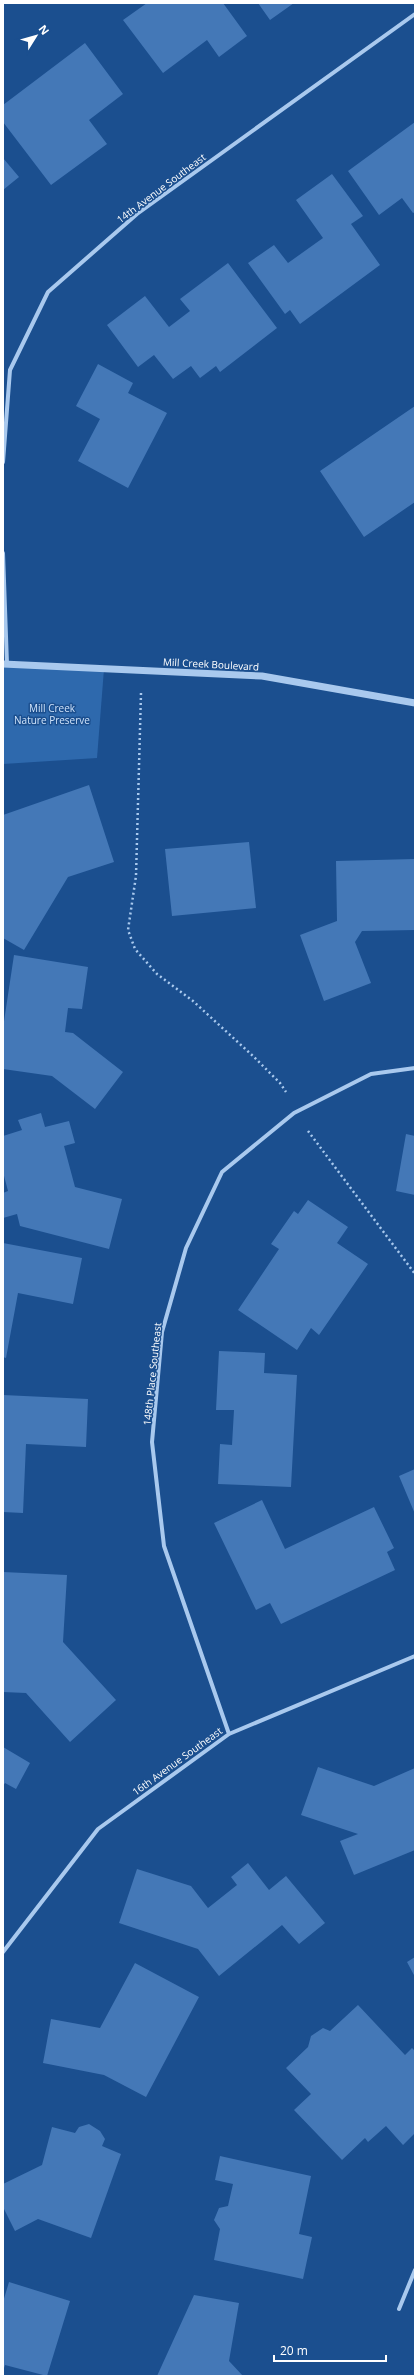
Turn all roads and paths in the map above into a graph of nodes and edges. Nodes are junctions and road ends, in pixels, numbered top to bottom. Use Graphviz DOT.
graph roads {
  1 [pos="415,14"];
  2 [pos="3,462"];
  3 [pos="3,553"];
  4 [pos="5,664"];
  5 [pos="140,670"];
  6 [pos="415,703"];
  7 [pos="415,1068"];
  8 [pos="297,1112"];
  9 [pos="415,1274"];
  10 [pos="415,1656"];
  11 [pos="229,1734"];
  12 [pos="3,1952"];
  13 [pos="415,2270"];
  14 [pos="399,2309"];
  1 -- 2 [label="street, 14th Avenue Southeast"];
  3 -- 4 [label="street"];
  4 -- 5 [label="street, Mill Creek Boulevard"];
  5 -- 6 [label="street, Mill Creek Boulevard"];
  5 -- 8 [label="path"];
  7 -- 8 [label="street, 148th Place Southeast"];
  8 -- 9 [label="path"];
  8 -- 11 [label="street, 148th Place Southeast"];
  10 -- 11 [label="street, 16th Avenue Southeast"];
  11 -- 12 [label="street, 16th Avenue Southeast"];
  13 -- 14 [label="street"];
}
